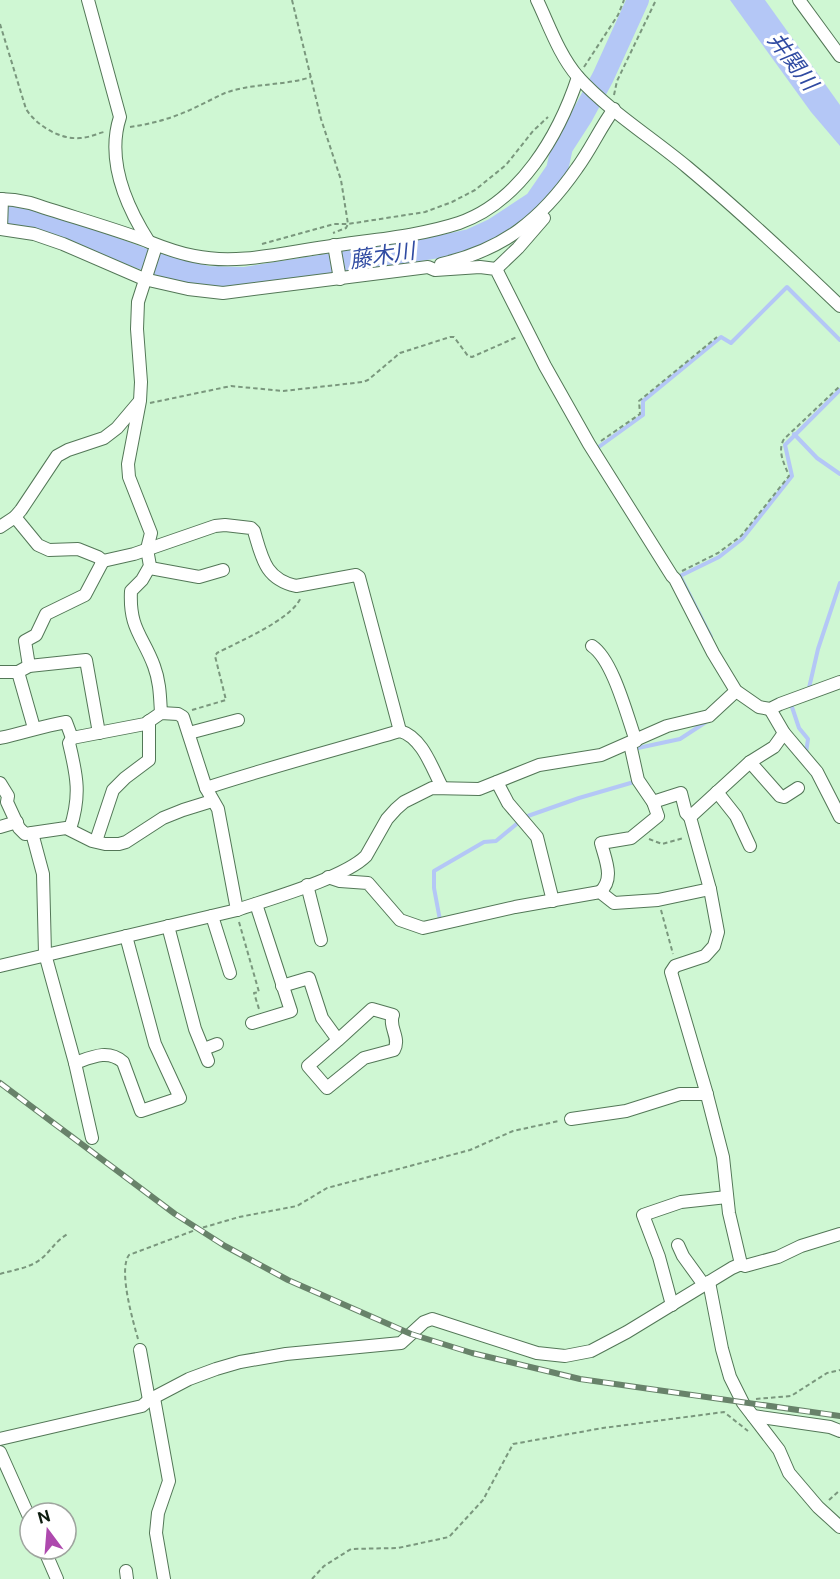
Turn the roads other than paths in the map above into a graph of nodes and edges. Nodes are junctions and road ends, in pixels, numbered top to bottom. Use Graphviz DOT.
graph roads {
  1 [pos="88,0"];
  2 [pos="537,0"];
  3 [pos="799,0"];
  4 [pos="840,56"];
  5 [pos="580,79"];
  6 [pos="610,105"];
  7 [pos="554,199"];
  8 [pos="2,200"];
  9 [pos="1,229"];
  10 [pos="330,240"];
  11 [pos="153,246"];
  12 [pos="428,267"];
  13 [pos="496,269"];
  14 [pos="145,277"];
  15 [pos="340,279"];
  16 [pos="840,306"];
  17 [pos="140,401"];
  18 [pos="15,517"];
  19 [pos="0,527"];
  20 [pos="147,549"];
  21 [pos="103,561"];
  22 [pos="150,568"];
  23 [pos="223,570"];
  24 [pos="592,646"];
  25 [pos="24,669"];
  26 [pos="0,672"];
  27 [pos="840,682"];
  28 [pos="736,691"];
  29 [pos="770,709"];
  30 [pos="161,713"];
  31 [pos="238,720"];
  32 [pos="148,721"];
  33 [pos="34,728"];
  34 [pos="400,730"];
  35 [pos="99,732"];
  36 [pos="189,733"];
  37 [pos="784,734"];
  38 [pos="0,738"];
  39 [pos="72,738"];
  40 [pos="633,742"];
  41 [pos="750,762"];
  42 [pos="497,782"];
  43 [pos="0,783"];
  44 [pos="442,787"];
  45 [pos="206,788"];
  46 [pos="798,788"];
  47 [pos="717,792"];
  48 [pos="212,801"];
  49 [pos="653,802"];
  50 [pos="690,817"];
  51 [pos="840,817"];
  52 [pos="17,822"];
  53 [pos="0,827"];
  54 [pos="70,829"];
  55 [pos="32,833"];
  56 [pos="96,841"];
  57 [pos="750,846"];
  58 [pos="328,877"];
  59 [pos="307,885"];
  60 [pos="710,889"];
  61 [pos="600,891"];
  62 [pos="553,900"];
  63 [pos="256,904"];
  64 [pos="237,910"];
  65 [pos="212,916"];
  66 [pos="168,926"];
  67 [pos="126,936"];
  68 [pos="321,940"];
  69 [pos="45,954"];
  70 [pos="0,966"];
  71 [pos="230,973"];
  72 [pos="282,986"];
  73 [pos="257,1021"];
  74 [pos="338,1040"];
  75 [pos="217,1044"];
  76 [pos="75,1063"];
  77 [pos="707,1094"];
  78 [pos="571,1119"];
  79 [pos="92,1138"];
  80 [pos="727,1197"];
  81 [pos="840,1234"];
  82 [pos="678,1245"];
  83 [pos="741,1264"];
  84 [pos="706,1284"];
  85 [pos="672,1305"];
  86 [pos="140,1350"];
  87 [pos="151,1399"];
  88 [pos="753,1416"];
  89 [pos="840,1431"];
  90 [pos="0,1439"];
  91 [pos="0,1452"];
  92 [pos="4,1473"];
  93 [pos="20,1501"];
  94 [pos="840,1527"];
  95 [pos="49,1561"];
  96 [pos="57,1579"];
  97 [pos="164,1579"];
  1 -- 11 [label="street"];
  2 -- 5 [label="street"];
  3 -- 4 [label="street"];
  5 -- 6 [label="street"];
  5 -- 10 [label="street"];
  6 -- 7 [label="street"];
  6 -- 16 [label="street"];
  7 -- 12 [label="street"];
  7 -- 13 [label="street"];
  8 -- 9 [label="street"];
  8 -- 11 [label="street"];
  9 -- 14 [label="street"];
  10 -- 11 [label="street"];
  10 -- 15 [label="street"];
  11 -- 14 [label="street"];
  12 -- 13 [label="street"];
  12 -- 15 [label="street"];
  13 -- 28 [label="street"];
  14 -- 15 [label="street"];
  14 -- 17 [label="street"];
  17 -- 18 [label="street"];
  17 -- 20 [label="street"];
  18 -- 19 [label="street"];
  18 -- 21 [label="street"];
  20 -- 21 [label="street"];
  20 -- 22 [label="street"];
  20 -- 34 [label="street"];
  21 -- 25 [label="street"];
  22 -- 23 [label="street"];
  22 -- 30 [label="street"];
  24 -- 40 [label="street"];
  25 -- 26 [label="street"];
  25 -- 33 [label="street"];
  25 -- 35 [label="street"];
  27 -- 29 [label="street"];
  28 -- 29 [label="street"];
  28 -- 40 [label="street"];
  29 -- 37 [label="street"];
  30 -- 32 [label="street"];
  30 -- 36 [label="street"];
  31 -- 36 [label="street"];
  32 -- 35 [label="street"];
  32 -- 56 [label="street"];
  33 -- 38 [label="street"];
  33 -- 39 [label="street"];
  34 -- 44 [label="street"];
  34 -- 45 [label="street"];
  35 -- 39 [label="street"];
  36 -- 45 [label="street"];
  37 -- 41 [label="street"];
  37 -- 51 [label="street"];
  39 -- 54 [label="street"];
  40 -- 42 [label="street"];
  40 -- 49 [label="street"];
  41 -- 46 [label="street"];
  41 -- 47 [label="street"];
  42 -- 44 [label="street"];
  42 -- 62 [label="street"];
  43 -- 52 [label="street"];
  44 -- 58 [label="street"];
  45 -- 48 [label="street"];
  47 -- 50 [label="street"];
  47 -- 57 [label="street"];
  48 -- 56 [label="street"];
  48 -- 64 [label="street"];
  49 -- 50 [label="street"];
  49 -- 61 [label="street"];
  50 -- 60 [label="street"];
  52 -- 53 [label="street"];
  52 -- 55 [label="street"];
  54 -- 55 [label="street"];
  54 -- 56 [label="street"];
  55 -- 69 [label="street"];
  58 -- 59 [label="street"];
  58 -- 62 [label="street"];
  59 -- 63 [label="street"];
  59 -- 68 [label="street"];
  60 -- 61 [label="street"];
  60 -- 77 [label="street"];
  61 -- 62 [label="street"];
  63 -- 64 [label="street"];
  63 -- 72 [label="street"];
  64 -- 65 [label="street"];
  65 -- 66 [label="street"];
  65 -- 71 [label="street"];
  66 -- 67 [label="street"];
  66 -- 75 [label="street"];
  67 -- 69 [label="street"];
  67 -- 76 [label="street"];
  69 -- 70 [label="street"];
  69 -- 76 [label="street"];
  72 -- 73 [label="street"];
  72 -- 74 [label="street"];
  74 -- 74 [label="street"];
  76 -- 79 [label="street"];
  77 -- 78 [label="street"];
  77 -- 80 [label="street"];
  80 -- 83 [label="street"];
  80 -- 85 [label="street"];
  81 -- 83 [label="street"];
  82 -- 84 [label="street"];
  83 -- 84 [label="street"];
  84 -- 85 [label="street"];
  84 -- 88 [label="street"];
  85 -- 87 [label="street"];
  86 -- 87 [label="street"];
  87 -- 90 [label="street"];
  87 -- 97 [label="street"];
  88 -- 89 [label="street"];
  88 -- 94 [label="street"];
  91 -- 92 [label="street"];
  92 -- 93 [label="street"];
  95 -- 96 [label="street"];
}
